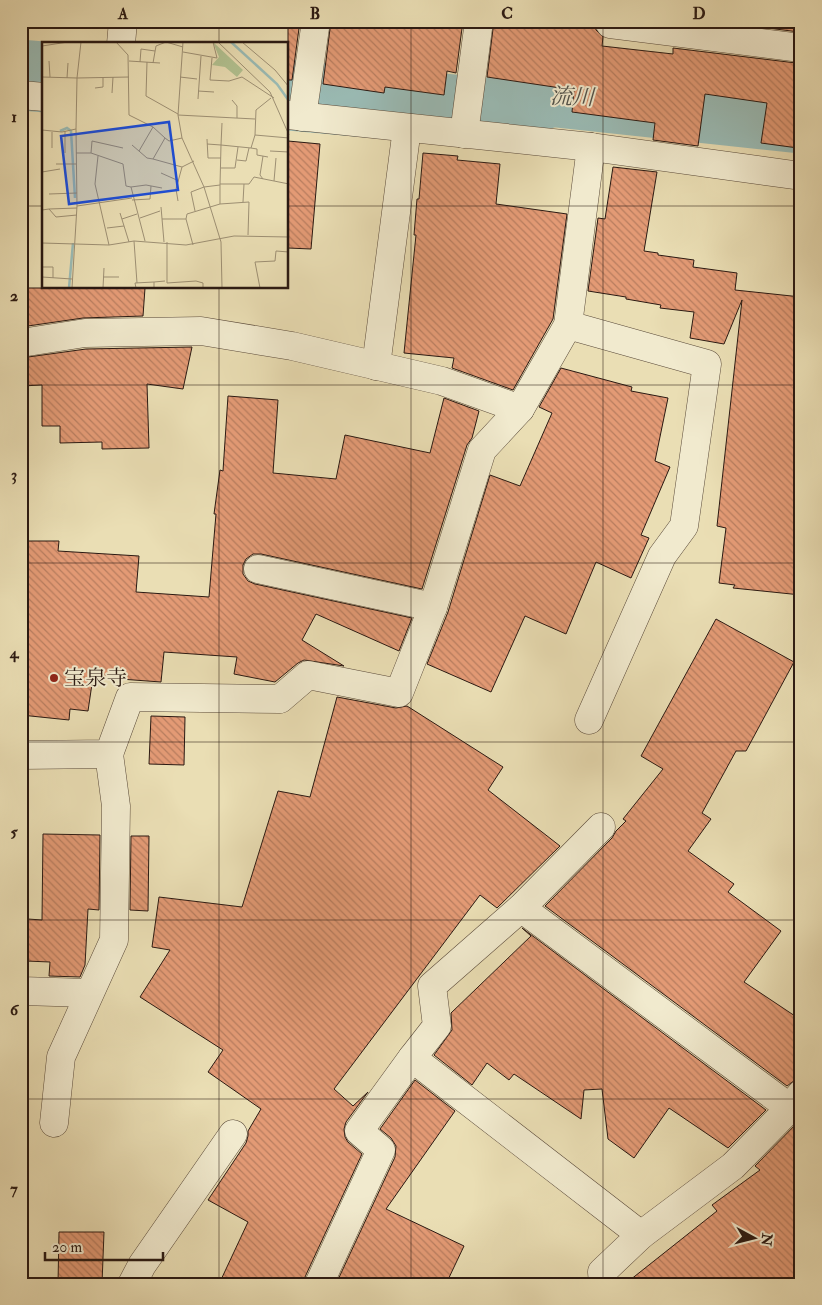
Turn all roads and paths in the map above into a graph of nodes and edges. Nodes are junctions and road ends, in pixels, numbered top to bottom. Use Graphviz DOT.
graph roads {
  1 [pos="123,21"];
  2 [pos="316,21"];
  3 [pos="479,21"];
  4 [pos="610,24"];
  5 [pos="121,42"];
  6 [pos="801,48"];
  7 [pos="21,95"];
  8 [pos="42,97"];
  9 [pos="297,115"];
  10 [pos="407,128"];
  11 [pos="465,132"];
  12 [pos="591,147"];
  13 [pos="801,176"];
  14 [pos="568,325"];
  15 [pos="21,343"];
  16 [pos="376,366"];
  17 [pos="520,409"];
  18 [pos="258,569"];
  19 [pos="433,607"];
  20 [pos="589,720"];
  21 [pos="21,754"];
  22 [pos="109,754"];
  23 [pos="601,826"];
  24 [pos="521,908"];
  25 [pos="21,991"];
  26 [pos="89,992"];
  27 [pos="412,1058"];
  28 [pos="795,1101"];
  29 [pos="54,1123"];
  30 [pos="233,1134"];
  31 [pos="641,1235"];
  32 [pos="132,1284"];
  33 [pos="319,1284"];
  34 [pos="603,1284"];
  1 -- 5 [label="street"];
  2 -- 9 [label="street"];
  3 -- 11 [label="street"];
  4 -- 6 [label="street"];
  7 -- 8 [label="street"];
  9 -- 10 [label="street"];
  10 -- 11 [label="street"];
  10 -- 16 [label="street"];
  11 -- 12 [label="street"];
  12 -- 13 [label="street"];
  12 -- 14 [label="street"];
  14 -- 17 [label="street"];
  14 -- 20 [label="street"];
  15 -- 16 [label="street"];
  16 -- 17 [label="street"];
  17 -- 19 [label="street"];
  18 -- 19 [label="street"];
  19 -- 22 [label="street"];
  21 -- 22 [label="street"];
  22 -- 26 [label="street"];
  23 -- 24 [label="street"];
  24 -- 27 [label="street"];
  24 -- 28 [label="street"];
  25 -- 26 [label="street"];
  26 -- 29 [label="street"];
  27 -- 31 [label="street"];
  27 -- 33 [label="street"];
  28 -- 31 [label="street"];
  30 -- 32 [label="street"];
  31 -- 34 [label="street"];
}
